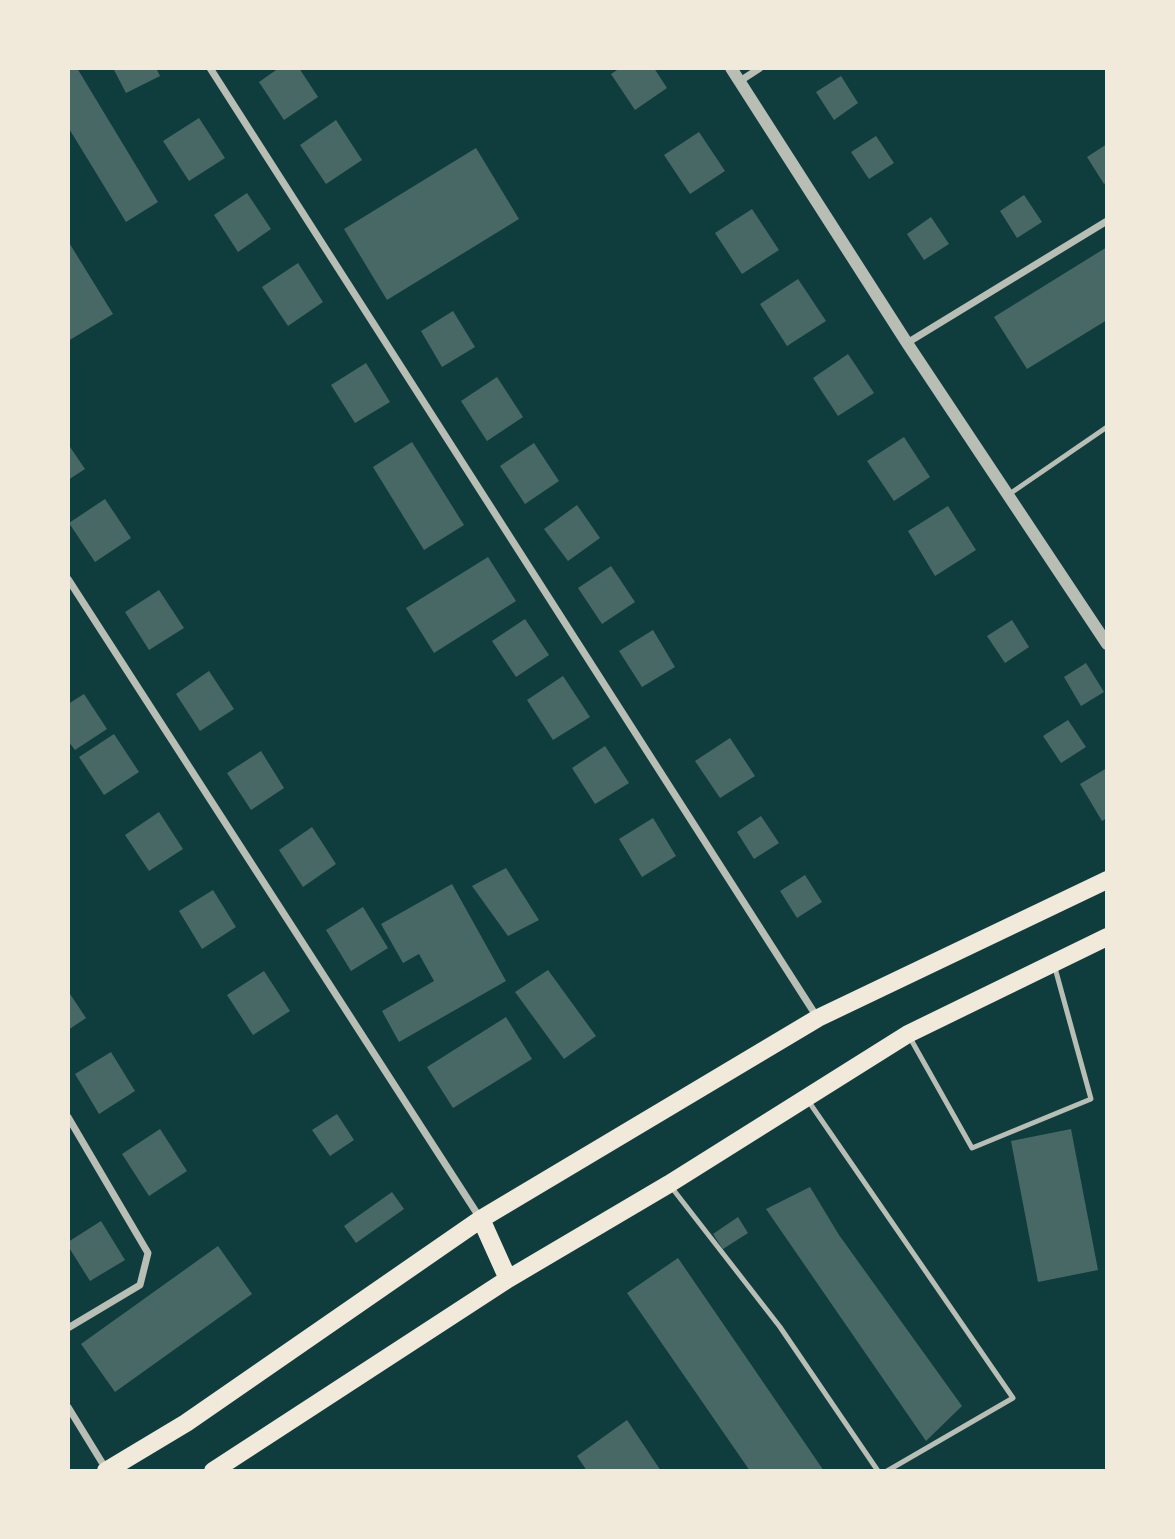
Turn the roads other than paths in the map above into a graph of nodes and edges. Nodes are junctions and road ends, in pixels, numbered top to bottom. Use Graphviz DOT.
graph roads {
  1 [pos="210,68"];
  2 [pos="731,68"];
  3 [pos="760,68"];
  4 [pos="740,81"];
  5 [pos="1107,221"];
  6 [pos="907,343"];
  7 [pos="1107,427"];
  8 [pos="1008,495"];
  9 [pos="68,579"];
  10 [pos="1107,644"];
  11 [pos="1107,880"];
  12 [pos="1107,937"];
  13 [pos="1054,964"];
  14 [pos="818,1018"];
  15 [pos="908,1034"];
  16 [pos="806,1096"];
  17 [pos="68,1117"];
  18 [pos="669,1184"];
  19 [pos="481,1219"];
  20 [pos="508,1279"];
  21 [pos="68,1328"];
  22 [pos="68,1407"];
  23 [pos="106,1470"];
  24 [pos="213,1471"];
  25 [pos="878,1471"];
  26 [pos="887,1471"];
  1 -- 14 [label="street"];
  2 -- 4 [label="street"];
  3 -- 4 [label="street"];
  4 -- 6 [label="street"];
  5 -- 6 [label="street"];
  6 -- 8 [label="street"];
  7 -- 8 [label="lane"];
  8 -- 10 [label="street"];
  9 -- 19 [label="street"];
  11 -- 14 [label="main road"];
  12 -- 13 [label="main road"];
  13 -- 15 [label="main road"];
  13 -- 15 [label="lane"];
  14 -- 19 [label="main road"];
  15 -- 16 [label="main road"];
  16 -- 18 [label="main road"];
  16 -- 26 [label="lane"];
  17 -- 21 [label="street"];
  18 -- 20 [label="main road"];
  18 -- 25 [label="lane"];
  19 -- 20 [label="main road"];
  19 -- 23 [label="main road"];
  20 -- 24 [label="main road"];
  22 -- 23 [label="street"];
}
